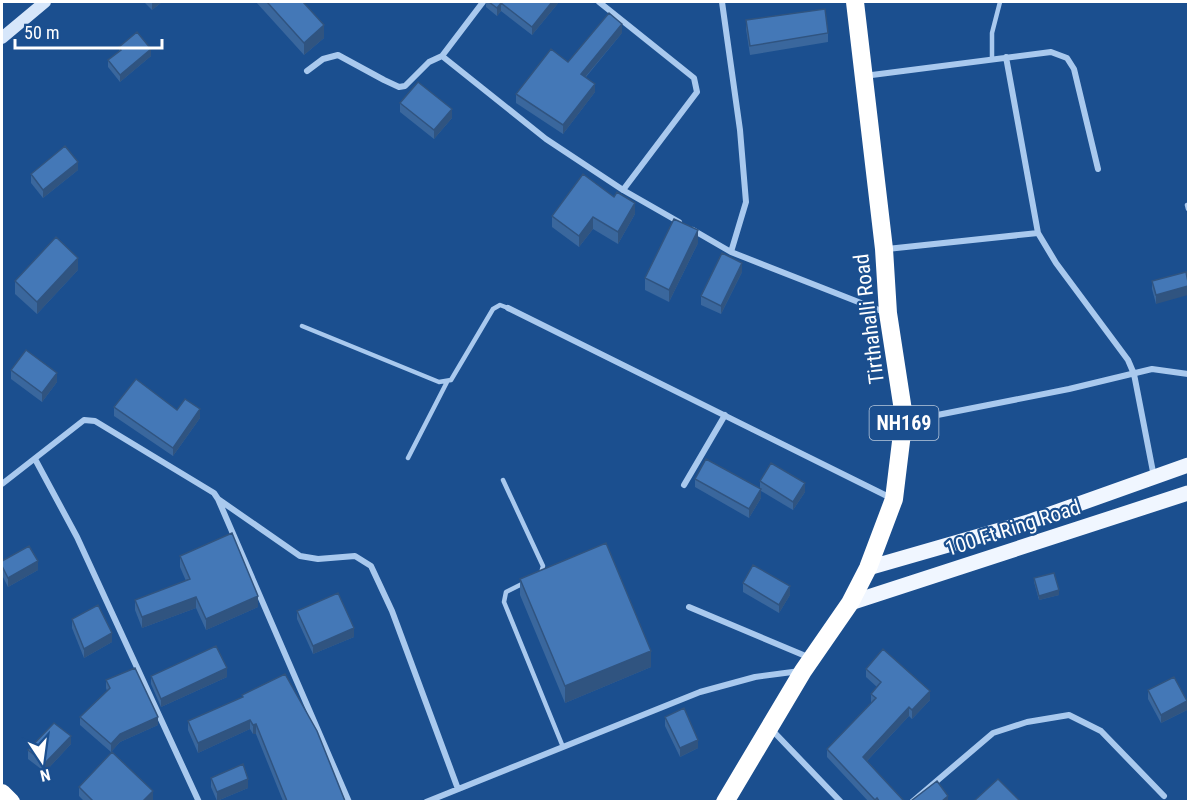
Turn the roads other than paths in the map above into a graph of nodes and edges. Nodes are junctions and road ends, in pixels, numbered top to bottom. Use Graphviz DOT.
graph roads {
  1 [pos="45,2"];
  2 [pos="483,2"];
  3 [pos="599,2"];
  4 [pos="722,2"];
  5 [pos="855,2"];
  6 [pos="1000,2"];
  7 [pos="2,38"];
  8 [pos="442,56"];
  9 [pos="1006,57"];
  10 [pos="992,59"];
  11 [pos="307,71"];
  12 [pos="864,76"];
  13 [pos="1098,169"];
  14 [pos="623,190"];
  15 [pos="1038,233"];
  16 [pos="884,249"];
  17 [pos="731,252"];
  18 [pos="508,308"];
  19 [pos="888,313"];
  20 [pos="302,326"];
  21 [pos="1134,374"];
  22 [pos="1188,374"];
  23 [pos="447,382"];
  24 [pos="725,416"];
  25 [pos="904,422"];
  26 [pos="408,458"];
  27 [pos="35,459"];
  28 [pos="1188,465"];
  29 [pos="1154,477"];
  30 [pos="503,480"];
  31 [pos="2,484"];
  32 [pos="684,485"];
  33 [pos="1188,493"];
  34 [pos="218,499"];
  35 [pos="894,499"];
  36 [pos="868,568"];
  37 [pos="538,576"];
  38 [pos="530,580"];
  39 [pos="850,603"];
  40 [pos="689,607"];
  41 [pos="807,665"];
  42 [pos="769,727"];
  43 [pos="563,747"];
  44 [pos="458,789"];
  45 [pos="2,793"];
  46 [pos="1164,796"];
  47 [pos="11,801"];
  48 [pos="199,801"];
  49 [pos="349,801"];
  50 [pos="426,801"];
  51 [pos="725,801"];
  52 [pos="841,801"];
  53 [pos="912,801"];
  1 -- 7 [label="street"];
  2 -- 8 [label="street"];
  3 -- 14 [label="street"];
  4 -- 17 [label="street"];
  5 -- 12 [label="highway, Tirthahalli Road / NH169"];
  6 -- 10 [label="lane"];
  8 -- 11 [label="street"];
  8 -- 14 [label="street"];
  9 -- 10 [label="street"];
  9 -- 13 [label="street"];
  9 -- 15 [label="street"];
  10 -- 12 [label="street"];
  12 -- 16 [label="highway, Tirthahalli Road / NH169"];
  14 -- 17 [label="street"];
  15 -- 16 [label="street"];
  15 -- 21 [label="street"];
  16 -- 19 [label="highway, Tirthahalli Road / NH169"];
  17 -- 19 [label="street"];
  18 -- 23 [label="lane"];
  18 -- 24 [label="street"];
  19 -- 25 [label="highway, Tirthahalli Road / NH169"];
  20 -- 23 [label="lane"];
  21 -- 22 [label="street"];
  21 -- 25 [label="street"];
  21 -- 29 [label="street"];
  23 -- 26 [label="lane"];
  24 -- 32 [label="street"];
  24 -- 35 [label="street"];
  25 -- 35 [label="highway, Tirthahalli Road / NH169"];
  27 -- 31 [label="street"];
  27 -- 34 [label="street"];
  27 -- 48 [label="street"];
  28 -- 29 [label="main road, 100 Ft Ring Road"];
  29 -- 36 [label="main road, 100 Ft Ring Road"];
  30 -- 37 [label="lane"];
  33 -- 39 [label="main road, 100 Ft Ring Road"];
  34 -- 44 [label="street"];
  34 -- 49 [label="street"];
  35 -- 36 [label="highway, Tirthahalli Road / NH169"];
  36 -- 39 [label="highway, Tirthahalli Road / NH169"];
  38 -- 43 [label="lane"];
  39 -- 41 [label="highway, Tirthahalli Road / NH169"];
  40 -- 41 [label="street"];
  41 -- 42 [label="highway, Tirthahalli Road / NH169"];
  41 -- 43 [label="street"];
  42 -- 51 [label="highway, Tirthahalli Road / NH169"];
  42 -- 52 [label="street"];
  43 -- 44 [label="street"];
  44 -- 50 [label="street"];
  45 -- 47 [label="highway"];
  46 -- 53 [label="street"];
}
